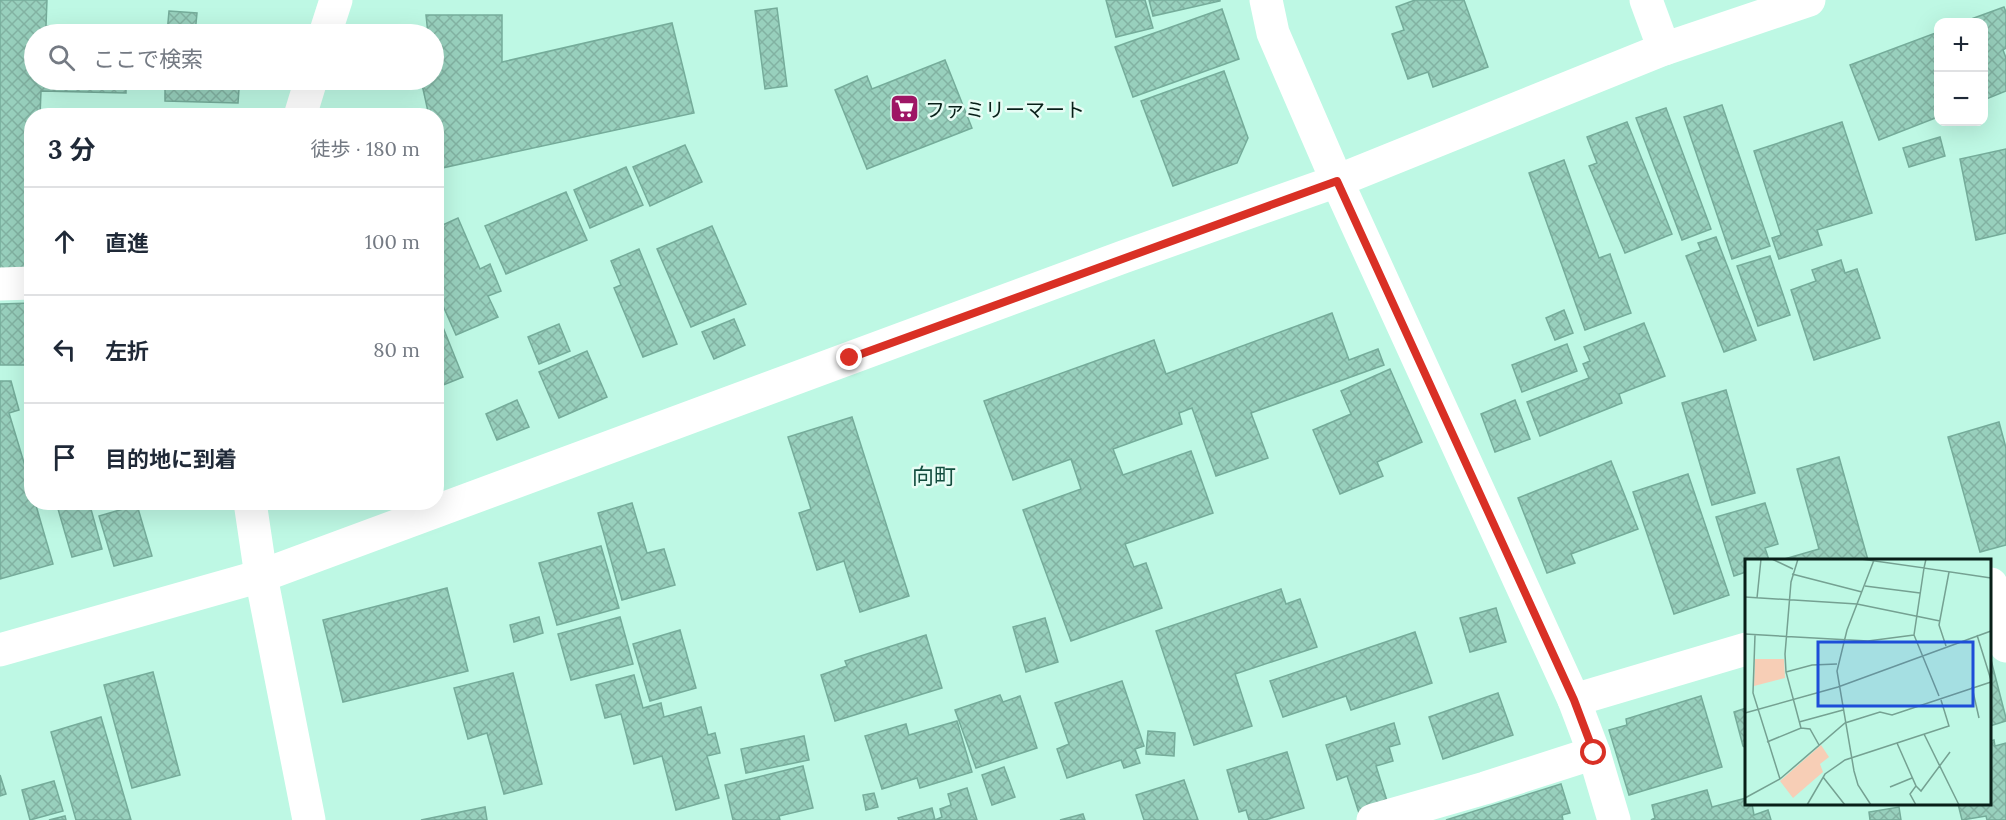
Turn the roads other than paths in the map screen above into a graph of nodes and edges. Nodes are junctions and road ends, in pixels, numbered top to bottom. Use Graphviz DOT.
graph roads {
  1 [pos="336,0"];
  2 [pos="1266,0"];
  3 [pos="1646,0"];
  4 [pos="1809,0"];
  5 [pos="328,24"];
  6 [pos="1664,49"];
  7 [pos="308,90"];
  8 [pos="302,108"];
  9 [pos="1337,181"];
  10 [pos="24,283"];
  11 [pos="0,284"];
  12 [pos="444,508"];
  13 [pos="251,510"];
  14 [pos="439,510"];
  15 [pos="261,576"];
  16 [pos="1996,583"];
  17 [pos="2006,646"];
  18 [pos="1745,649"];
  19 [pos="0,650"];
  20 [pos="1574,700"];
  21 [pos="1594,753"];
  22 [pos="309,820"];
  23 [pos="1373,820"];
  24 [pos="1614,820"];
  1 -- 5 [label="street"];
  2 -- 9 [label="street"];
  3 -- 6 [label="street"];
  4 -- 6 [label="street"];
  6 -- 9 [label="street"];
  7 -- 8 [label="street"];
  9 -- 12 [label="street"];
  9 -- 20 [label="street"];
  10 -- 11 [label="street"];
  13 -- 15 [label="street"];
  14 -- 15 [label="street"];
  15 -- 19 [label="street"];
  15 -- 22 [label="street"];
  16 -- 17 [label="street"];
  18 -- 20 [label="street"];
  20 -- 21 [label="street"];
  21 -- 23 [label="street"];
  21 -- 24 [label="street"];
}
